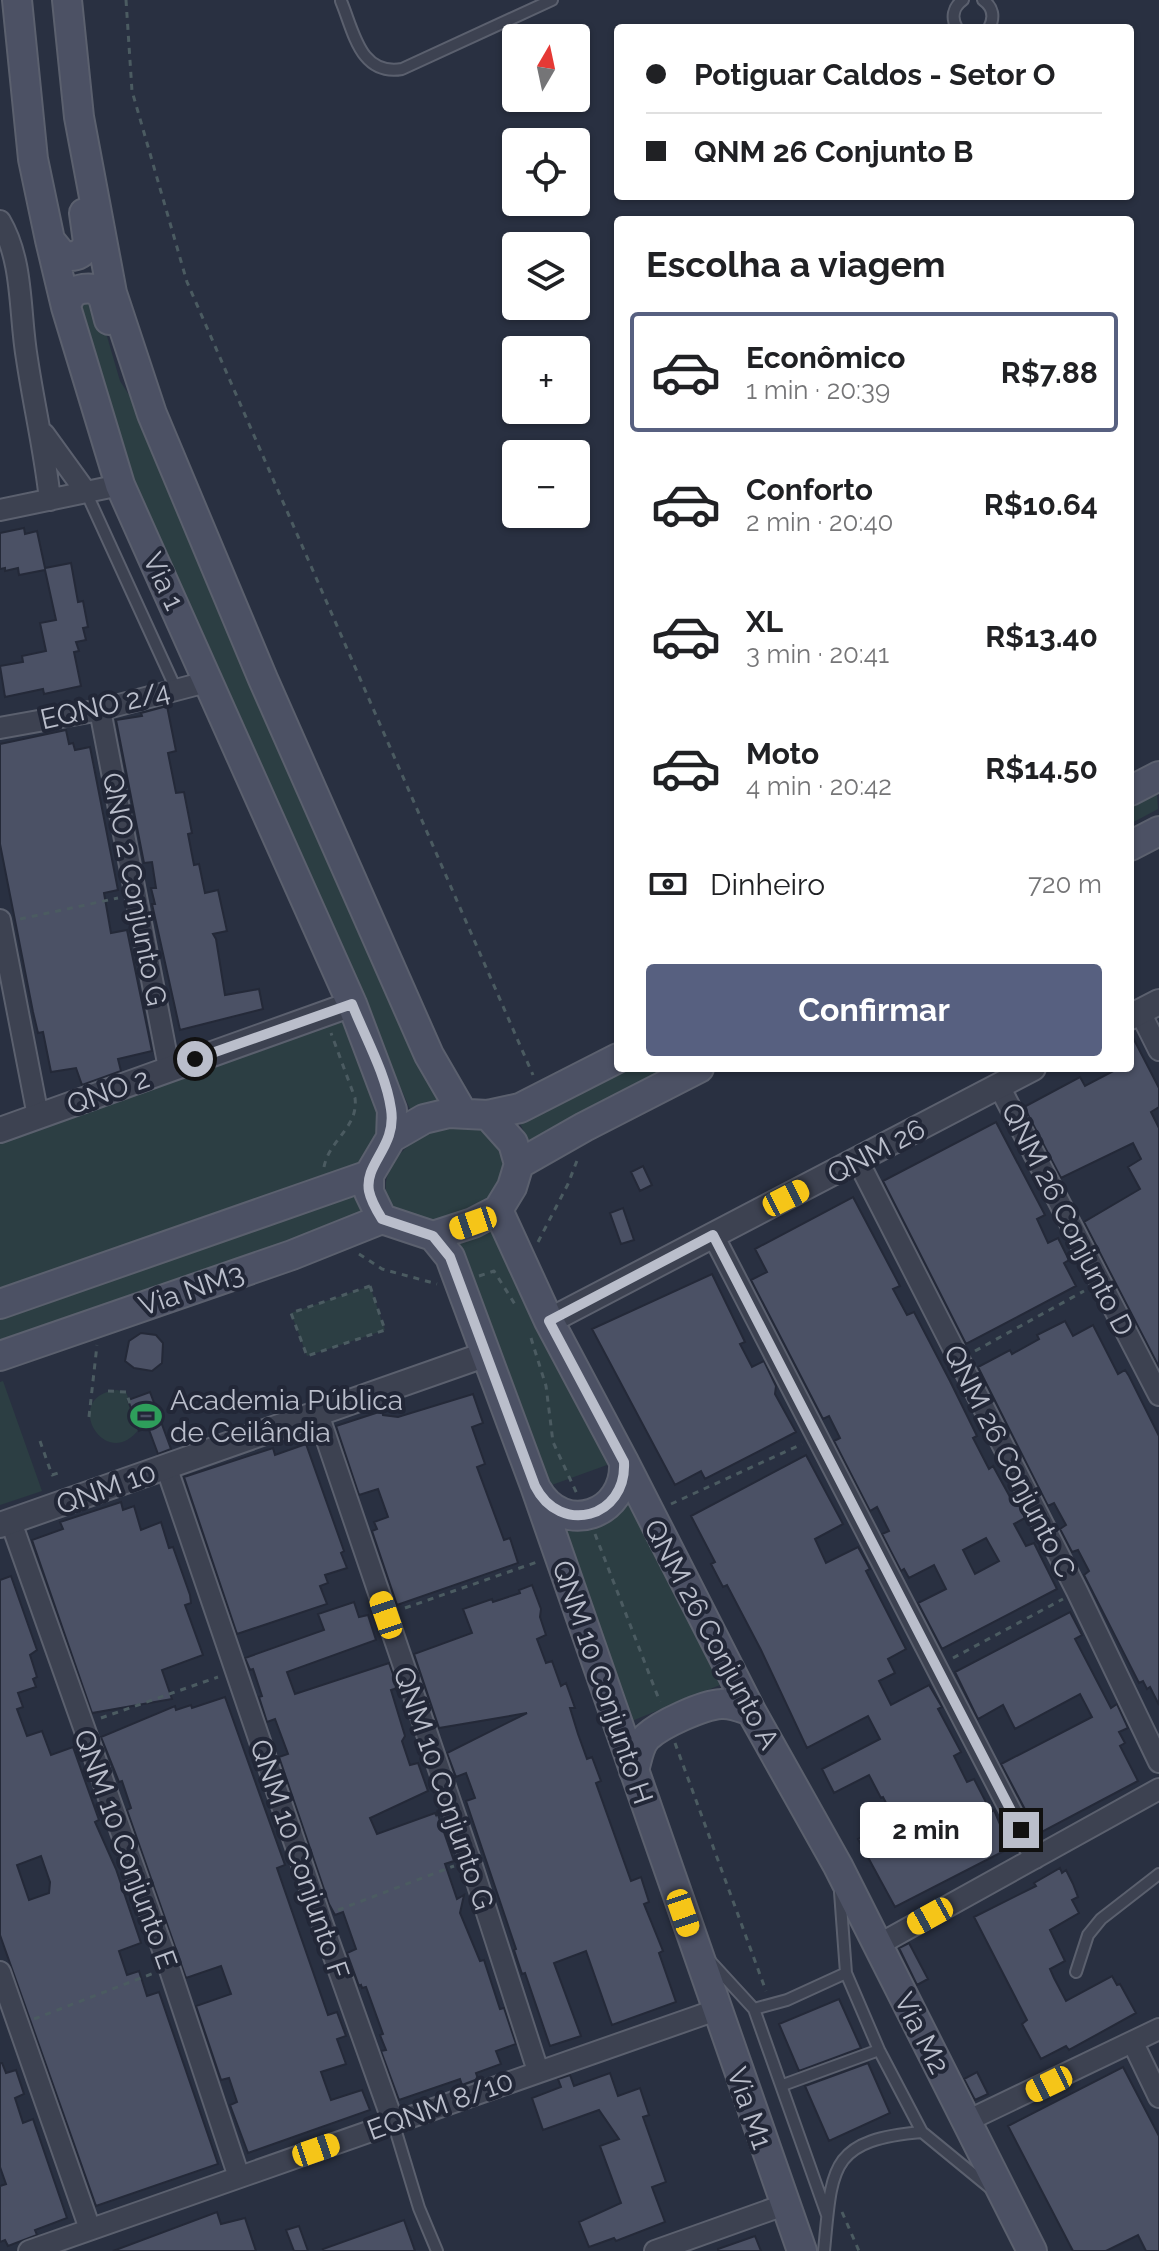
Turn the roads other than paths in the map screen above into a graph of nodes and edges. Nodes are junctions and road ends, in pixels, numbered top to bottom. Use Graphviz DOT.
graph roads {
  1 [pos="17,0"];
  2 [pos="67,0"];
  3 [pos="552,0"];
  4 [pos="963,0"];
  5 [pos="983,0"];
  6 [pos="341,1"];
  7 [pos="956,24"];
  8 [pos="991,24"];
  9 [pos="79,117"];
  10 [pos="0,221"];
  11 [pos="50,240"];
  12 [pos="66,307"];
  13 [pos="152,414"];
  14 [pos="41,430"];
  15 [pos="120,485"];
  16 [pos="86,492"];
  17 [pos="50,500"];
  18 [pos="0,510"];
  19 [pos="210,681"];
  20 [pos="176,689"];
  21 [pos="100,710"];
  22 [pos="0,728"];
  23 [pos="1159,831"];
  24 [pos="1134,844"];
  25 [pos="0,922"];
  26 [pos="352,1004"];
  27 [pos="1143,1010"];
  28 [pos="1159,1050"];
  29 [pos="614,1060"];
  30 [pos="169,1068"];
  31 [pos="691,1072"];
  32 [pos="1025,1072"];
  33 [pos="999,1086"];
  34 [pos="475,1114"];
  35 [pos="38,1116"];
  36 [pos="0,1130"];
  37 [pos="391,1138"];
  38 [pos="858,1161"];
  39 [pos="519,1164"];
  40 [pos="369,1175"];
  41 [pos="498,1210"];
  42 [pos="382,1219"];
  43 [pos="713,1235"];
  44 [pos="433,1236"];
  45 [pos="0,1304"];
  46 [pos="549,1321"];
  47 [pos="484,1355"];
  48 [pos="0,1356"];
  49 [pos="1159,1395"];
  50 [pos="318,1414"];
  51 [pos="624,1462"];
  52 [pos="166,1466"];
  53 [pos="535,1486"];
  54 [pos="5,1524"];
  55 [pos="751,1711"];
  56 [pos="1159,1762"];
  57 [pos="634,1771"];
  58 [pos="1159,1789"];
  59 [pos="1035,1858"];
  60 [pos="838,1866"];
  61 [pos="1159,1874"];
  62 [pos="693,1941"];
  63 [pos="878,1945"];
  64 [pos="0,1972"];
  65 [pos="1076,1972"];
  66 [pos="846,1973"];
  67 [pos="754,2009"];
  68 [pos="716,2010"];
  69 [pos="1159,2029"];
  70 [pos="1133,2043"];
  71 [pos="879,2050"];
  72 [pos="538,2071"];
  73 [pos="783,2085"];
  74 [pos="1159,2097"];
  75 [pos="967,2121"];
  76 [pos="393,2122"];
  77 [pos="922,2132"];
  78 [pos="239,2177"];
  79 [pos="1006,2201"];
  80 [pos="784,2205"];
  81 [pos="827,2215"];
  82 [pos="90,2229"];
  83 [pos="29,2251"];
  84 [pos="437,2251"];
  85 [pos="655,2251"];
  86 [pos="802,2251"];
  87 [pos="824,2251"];
  88 [pos="1032,2251"];
  1 -- 11 [label="main road, Via 1"];
  2 -- 9 [label="main road, Via 1"];
  3 -- 6 [label="lane"];
  4 -- 7 [label="lane"];
  5 -- 8 [label="lane"];
  9 -- 11 [label="main road"];
  9 -- 13 [label="main road, Via 1"];
  10 -- 14 [label="street"];
  11 -- 12 [label="main road, Via 1"];
  12 -- 13 [label="main road"];
  12 -- 15 [label="main road, Via 1"];
  13 -- 34 [label="main road, Via 1"];
  14 -- 16 [label="street"];
  14 -- 17 [label="street"];
  15 -- 16 [label="street"];
  15 -- 19 [label="main road, Via 1"];
  16 -- 17 [label="street"];
  16 -- 20 [label="lane"];
  17 -- 18 [label="street"];
  19 -- 20 [label="street, EQNO 2/4"];
  19 -- 26 [label="main road, Via 1"];
  20 -- 21 [label="street, EQNO 2/4"];
  21 -- 22 [label="street, EQNO 2/4"];
  21 -- 30 [label="street, QNO 2 Conjunto G"];
  23 -- 24 [label="main road"];
  25 -- 35 [label="street"];
  26 -- 30 [label="street, QNO 2"];
  26 -- 37 [label="main road, Via 1"];
  27 -- 28 [label="street"];
  29 -- 34 [label="main road"];
  30 -- 35 [label="street, QNO 2"];
  31 -- 39 [label="main road"];
  32 -- 33 [label="street, QNM 26"];
  33 -- 38 [label="street, QNM 26"];
  33 -- 49 [label="street, QNM 26 Conjunto D"];
  34 -- 37 [label="main road"];
  34 -- 39 [label="main road"];
  35 -- 36 [label="street, QNO 2"];
  37 -- 40 [label="main road"];
  38 -- 43 [label="street, QNM 26"];
  38 -- 56 [label="street, QNM 26 Conjunto C"];
  39 -- 41 [label="main road"];
  40 -- 42 [label="main road"];
  40 -- 45 [label="main road, Via NM3"];
  41 -- 44 [label="main road"];
  41 -- 46 [label="main road"];
  42 -- 44 [label="main road"];
  42 -- 48 [label="main road, Via NM3"];
  43 -- 46 [label="street, QNM 26"];
  43 -- 59 [label="street"];
  44 -- 47 [label="main road"];
  46 -- 51 [label="main road, QNM 26 Conjunto A"];
  47 -- 50 [label="street, QNM 10"];
  47 -- 53 [label="main road, QNM 10 Conjunto H"];
  50 -- 52 [label="street, QNM 10"];
  50 -- 72 [label="street, QNM 10 Conjunto G"];
  51 -- 53 [label="main road"];
  51 -- 55 [label="main road, QNM 26 Conjunto A"];
  52 -- 54 [label="street, QNM 10"];
  52 -- 76 [label="street, QNM 10 Conjunto F"];
  53 -- 57 [label="main road, QNM 10 Conjunto H"];
  54 -- 78 [label="street, QNM 10 Conjunto E"];
  55 -- 57 [label="main road"];
  55 -- 60 [label="main road, QNM 26 Conjunto A"];
  57 -- 62 [label="main road, QNM 10 Conjunto H"];
  58 -- 59 [label="street"];
  59 -- 63 [label="street"];
  60 -- 63 [label="main road, QNM 26 Conjunto A"];
  60 -- 66 [label="lane"];
  61 -- 65 [label="lane"];
  62 -- 67 [label="lane"];
  62 -- 68 [label="main road, QNM 10 Conjunto H"];
  63 -- 75 [label="main road, Via M2"];
  64 -- 82 [label="street"];
  66 -- 67 [label="lane"];
  66 -- 71 [label="lane"];
  67 -- 73 [label="lane"];
  68 -- 72 [label="street, EQNM 8/10"];
  68 -- 80 [label="main road, Via M1"];
  69 -- 70 [label="street"];
  70 -- 74 [label="street"];
  70 -- 75 [label="street"];
  71 -- 73 [label="lane"];
  71 -- 77 [label="lane"];
  72 -- 76 [label="street, EQNM 8/10"];
  73 -- 81 [label="lane"];
  75 -- 79 [label="main road, Via M2"];
  76 -- 78 [label="street, EQNM 8/10"];
  76 -- 84 [label="lane, QNM 10 Conjunto F"];
  77 -- 79 [label="lane"];
  77 -- 81 [label="lane"];
  78 -- 82 [label="street, EQNM 8/10"];
  79 -- 88 [label="main road, Via M2"];
  80 -- 85 [label="street"];
  80 -- 86 [label="main road, Via M1"];
  81 -- 87 [label="lane"];
  82 -- 83 [label="street, EQNM 8/10"];
}
